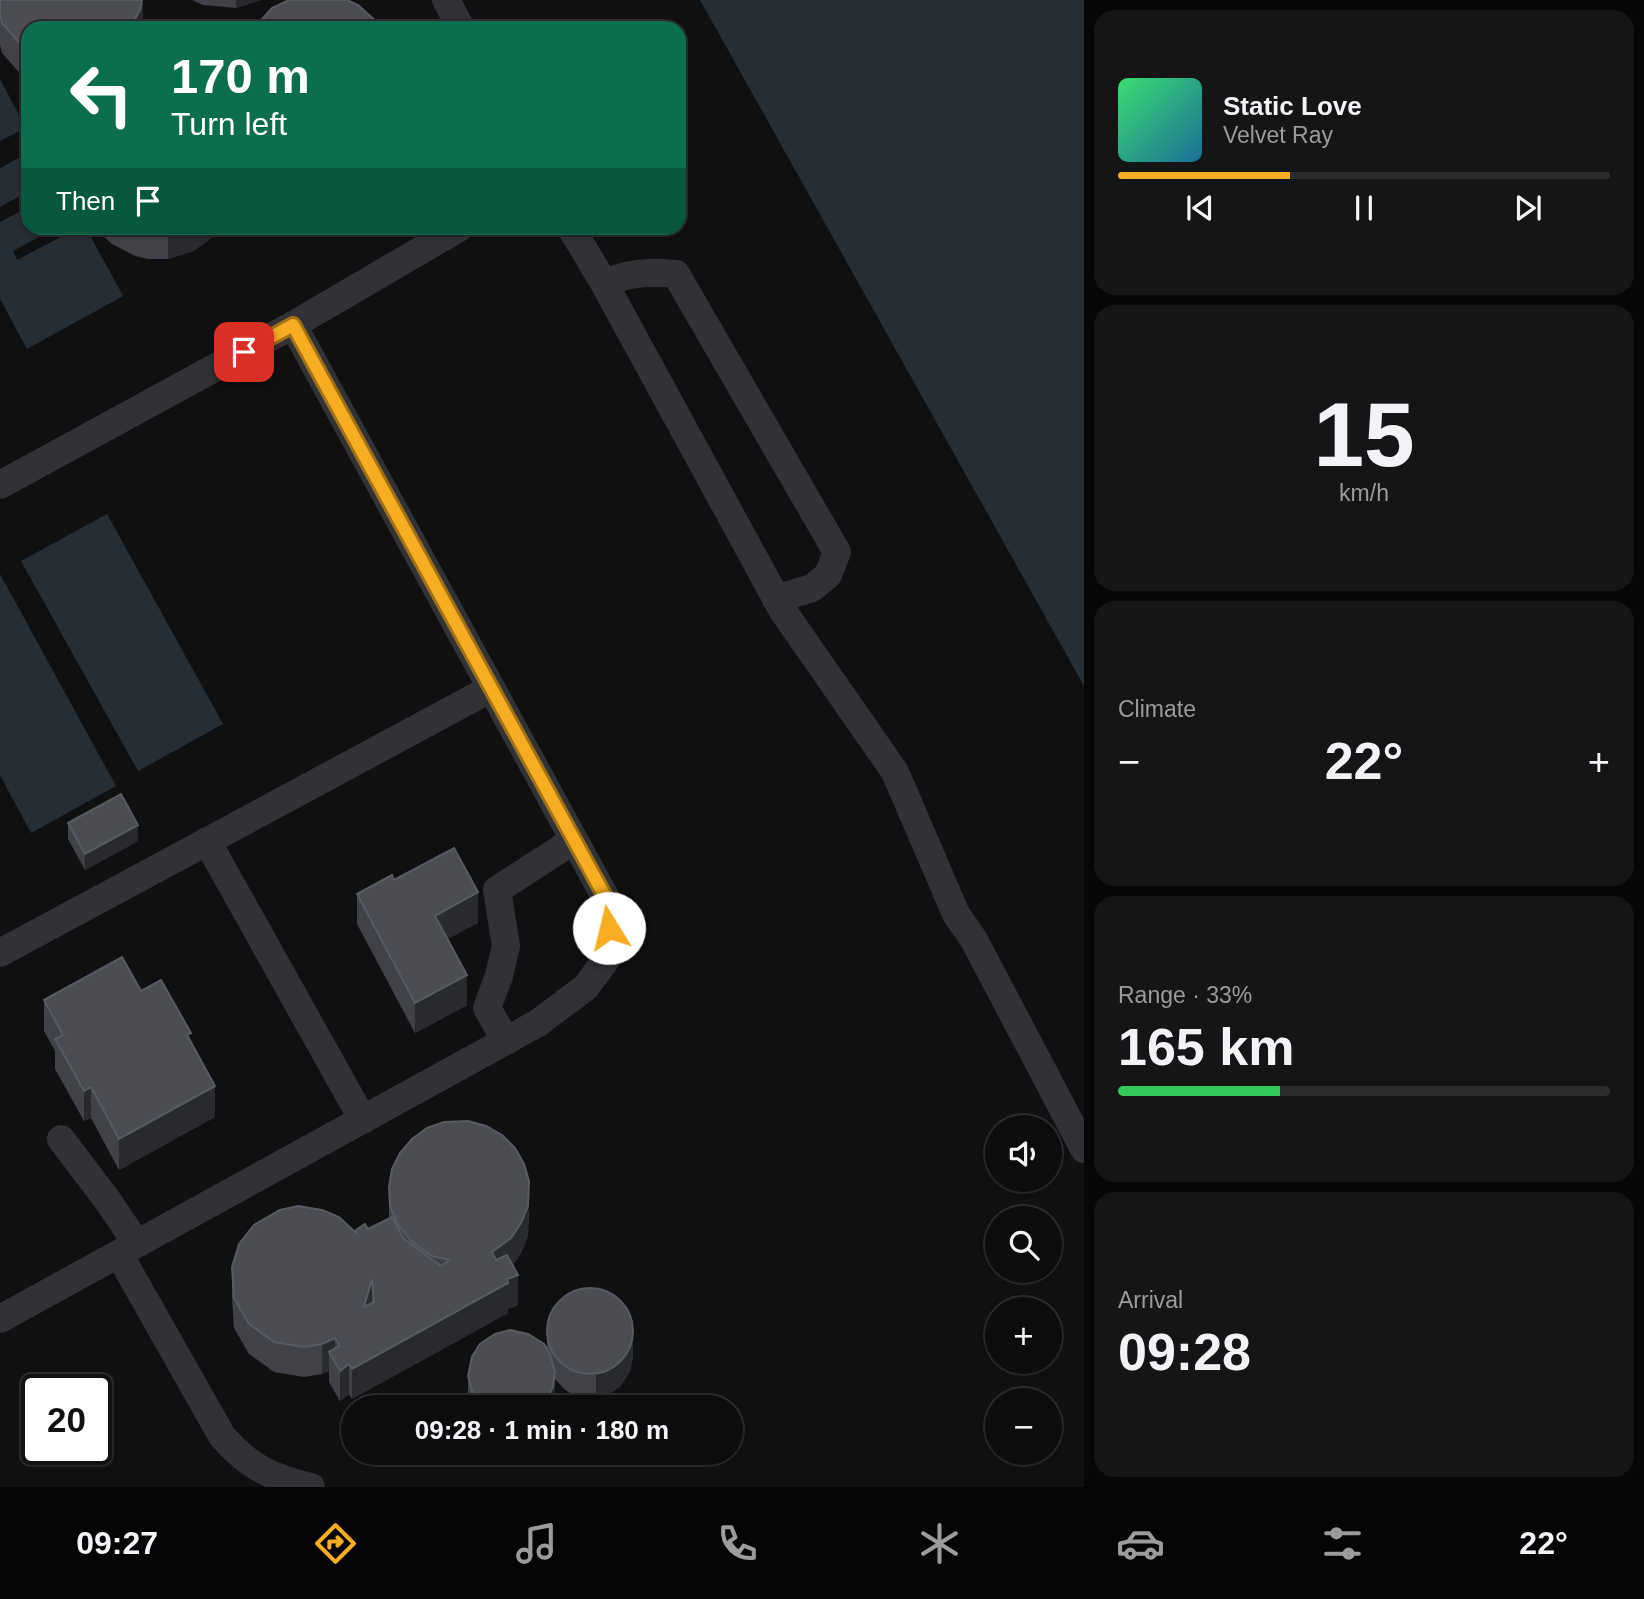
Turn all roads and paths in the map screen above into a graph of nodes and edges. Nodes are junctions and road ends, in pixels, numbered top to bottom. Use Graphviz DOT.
graph roads {
  1 [pos="446,0"];
  2 [pos="457,21"];
  3 [pos="446,235"];
  4 [pos="575,235"];
  5 [pos="604,283"];
  6 [pos="293,325"];
  7 [pos="0,485"];
  8 [pos="776,599"];
  9 [pos="490,689"];
  10 [pos="574,840"];
  11 [pos="207,841"];
  12 [pos="0,953"];
  13 [pos="506,1041"];
  14 [pos="363,1119"];
  15 [pos="61,1139"];
  16 [pos="1084,1149"];
  17 [pos="128,1249"];
  18 [pos="0,1320"];
  19 [pos="311,1487"];
  1 -- 2 [label="lane"];
  3 -- 6 [label="lane"];
  4 -- 5 [label="lane"];
  5 -- 8 [label="lane"];
  5 -- 8 [label="lane"];
  6 -- 7 [label="lane"];
  6 -- 9 [label="lane"];
  8 -- 16 [label="lane"];
  9 -- 10 [label="lane"];
  9 -- 11 [label="lane"];
  10 -- 13 [label="lane"];
  10 -- 13 [label="lane"];
  11 -- 12 [label="lane"];
  11 -- 14 [label="lane"];
  13 -- 14 [label="lane"];
  14 -- 17 [label="lane"];
  15 -- 17 [label="lane"];
  17 -- 18 [label="lane"];
  17 -- 19 [label="lane"];
}
